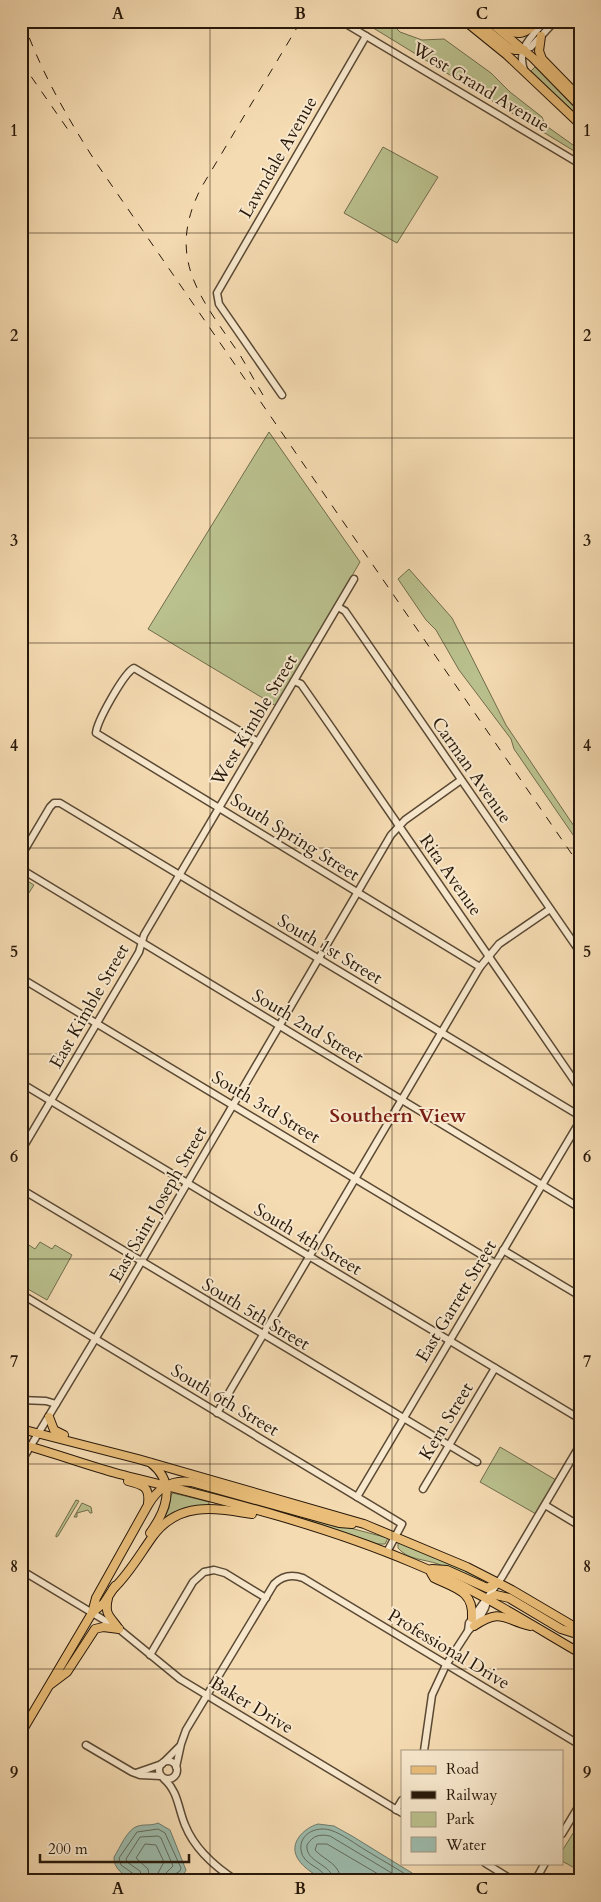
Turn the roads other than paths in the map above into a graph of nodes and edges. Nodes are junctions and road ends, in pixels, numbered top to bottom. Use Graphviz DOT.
graph roads {
  1 [pos="341,21"];
  2 [pos="465,21"];
  3 [pos="476,21"];
  4 [pos="538,21"];
  5 [pos="545,21"];
  6 [pos="555,21"];
  7 [pos="492,24"];
  8 [pos="366,36"];
  9 [pos="542,36"];
  10 [pos="524,50"];
  11 [pos="526,73"];
  12 [pos="580,98"];
  13 [pos="580,106"];
  14 [pos="580,124"];
  15 [pos="580,164"];
  16 [pos="282,395"];
  17 [pos="354,579"];
  18 [pos="338,607"];
  19 [pos="294,681"];
  20 [pos="258,742"];
  21 [pos="461,780"];
  22 [pos="219,808"];
  23 [pos="398,826"];
  24 [pos="21,856"];
  25 [pos="21,869"];
  26 [pos="180,876"];
  27 [pos="358,894"];
  28 [pos="550,909"];
  29 [pos="142,943"];
  30 [pos="580,952"];
  31 [pos="488,955"];
  32 [pos="319,960"];
  33 [pos="480,967"];
  34 [pos="21,978"];
  35 [pos="97,1023"];
  36 [pos="280,1026"];
  37 [pos="442,1034"];
  38 [pos="21,1083"];
  39 [pos="580,1088"];
  40 [pos="51,1101"];
  41 [pos="402,1101"];
  42 [pos="233,1105"];
  43 [pos="580,1116"];
  44 [pos="580,1121"];
  45 [pos="21,1151"];
  46 [pos="356,1179"];
  47 [pos="187,1183"];
  48 [pos="542,1186"];
  49 [pos="21,1189"];
  50 [pos="580,1208"];
  51 [pos="503,1250"];
  52 [pos="309,1257"];
  53 [pos="141,1262"];
  54 [pos="495,1264"];
  55 [pos="21,1294"];
  56 [pos="580,1296"];
  57 [pos="264,1335"];
  58 [pos="95,1339"];
  59 [pos="449,1342"];
  60 [pos="494,1368"];
  61 [pos="21,1400"];
  62 [pos="56,1404"];
  63 [pos="217,1413"];
  64 [pos="49,1417"];
  65 [pos="580,1419"];
  66 [pos="404,1420"];
  67 [pos="21,1430"];
  68 [pos="38,1434"];
  69 [pos="21,1444"];
  70 [pos="580,1445"];
  71 [pos="30,1446"];
  72 [pos="448,1446"];
  73 [pos="120,1454"];
  74 [pos="63,1458"];
  75 [pos="21,1462"];
  76 [pos="150,1462"];
  77 [pos="477,1462"];
  78 [pos="165,1486"];
  79 [pos="423,1489"];
  80 [pos="357,1497"];
  81 [pos="148,1505"];
  82 [pos="545,1505"];
  83 [pos="284,1518"];
  84 [pos="364,1524"];
  85 [pos="580,1526"];
  86 [pos="395,1536"];
  87 [pos="387,1552"];
  88 [pos="427,1569"];
  89 [pos="21,1570"];
  90 [pos="498,1583"];
  91 [pos="111,1591"];
  92 [pos="266,1598"];
  93 [pos="488,1599"];
  94 [pos="92,1613"];
  95 [pos="471,1625"];
  96 [pos="119,1629"];
  97 [pos="541,1630"];
  98 [pos="580,1630"];
  99 [pos="580,1635"];
  100 [pos="566,1645"];
  101 [pos="580,1653"];
  102 [pos="150,1655"];
  103 [pos="580,1660"];
  104 [pos="446,1665"];
  105 [pos="49,1686"];
  106 [pos="206,1695"];
  107 [pos="21,1733"];
  108 [pos="181,1744"];
  109 [pos="86,1745"];
  110 [pos="580,1745"];
  111 [pos="424,1750"];
  112 [pos="163,1763"];
  113 [pos="176,1770"];
  114 [pos="135,1773"];
  115 [pos="163,1777"];
  116 [pos="177,1798"];
  117 [pos="580,1804"];
  118 [pos="399,1811"];
  119 [pos="564,1831"];
  120 [pos="487,1864"];
  121 [pos="544,1864"];
  122 [pos="237,1881"];
  123 [pos="514,1881"];
  124 [pos="535,1881"];
  1 -- 8 [label="street, West Grand Avenue"];
  2 -- 11 [label="main road"];
  3 -- 10 [label="main road"];
  4 -- 7 [label="main road"];
  5 -- 10 [label="street"];
  6 -- 9 [label="street"];
  7 -- 10 [label="main road"];
  8 -- 15 [label="street, West Grand Avenue"];
  8 -- 16 [label="street, Lawndale Avenue"];
  9 -- 10 [label="street"];
  9 -- 12 [label="main road"];
  10 -- 11 [label="street"];
  10 -- 13 [label="main road"];
  11 -- 14 [label="main road"];
  17 -- 18 [label="street, West Kimble Street"];
  18 -- 19 [label="street, West Kimble Street"];
  18 -- 21 [label="street, Carman Avenue"];
  19 -- 20 [label="street, West Kimble Street"];
  19 -- 23 [label="street, Rita Avenue"];
  20 -- 22 [label="street, West Kimble Street"];
  20 -- 22 [label="street, South Spring Street"];
  21 -- 23 [label="street"];
  21 -- 28 [label="street, Carman Avenue"];
  22 -- 26 [label="street, West Kimble Street"];
  22 -- 27 [label="street, South Spring Street"];
  23 -- 27 [label="street, East Saint Joseph Street"];
  23 -- 31 [label="street, Rita Avenue"];
  24 -- 26 [label="street, South 1st Street"];
  25 -- 29 [label="street, South 2nd Street"];
  26 -- 29 [label="street, East Kimble Street"];
  26 -- 32 [label="street, South 1st Street"];
  27 -- 32 [label="street, East Saint Joseph Street"];
  27 -- 33 [label="street, South Spring Street"];
  28 -- 30 [label="street, Carman Avenue"];
  28 -- 31 [label="street"];
  29 -- 35 [label="street, East Kimble Street"];
  29 -- 36 [label="street, South 2nd Street"];
  31 -- 33 [label="street"];
  31 -- 39 [label="street, Rita Avenue"];
  32 -- 36 [label="street, East Saint Joseph Street"];
  32 -- 37 [label="street, South 1st Street"];
  33 -- 37 [label="street"];
  34 -- 35 [label="street, South 3rd Street"];
  35 -- 40 [label="street, East Kimble Street"];
  35 -- 42 [label="street, South 3rd Street"];
  36 -- 41 [label="street, South 2nd Street"];
  36 -- 42 [label="street, East Saint Joseph Street"];
  37 -- 41 [label="street"];
  37 -- 43 [label="street, South 1st Street"];
  38 -- 40 [label="street, South 4th Street"];
  40 -- 45 [label="street, East Kimble Street"];
  40 -- 47 [label="street, South 4th Street"];
  41 -- 46 [label="street"];
  41 -- 48 [label="street, South 2nd Street"];
  42 -- 46 [label="street, South 3rd Street"];
  42 -- 47 [label="street, East Saint Joseph Street"];
  44 -- 48 [label="street, East Garrett Street"];
  46 -- 52 [label="street"];
  46 -- 54 [label="street, South 3rd Street"];
  47 -- 52 [label="street, South 4th Street"];
  47 -- 53 [label="street, East Saint Joseph Street"];
  48 -- 50 [label="street, South 2nd Street"];
  48 -- 51 [label="street, East Garrett Street"];
  49 -- 53 [label="street, South 5th Street"];
  51 -- 54 [label="street, East Garrett Street"];
  51 -- 56 [label="street"];
  52 -- 57 [label="street"];
  52 -- 59 [label="street, South 4th Street"];
  53 -- 57 [label="street, South 5th Street"];
  53 -- 58 [label="street, East Saint Joseph Street"];
  54 -- 59 [label="street, East Garrett Street"];
  55 -- 58 [label="street, South 6th Street"];
  57 -- 63 [label="street"];
  57 -- 66 [label="street, South 5th Street"];
  58 -- 62 [label="street, East Saint Joseph Street"];
  58 -- 63 [label="street, South 6th Street"];
  59 -- 60 [label="street, South 4th Street"];
  59 -- 66 [label="street, East Garrett Street"];
  60 -- 65 [label="street, South 4th Street"];
  60 -- 72 [label="street, Kern Street"];
  61 -- 62 [label="street"];
  62 -- 64 [label="street, East Saint Joseph Street"];
  63 -- 80 [label="street, South 6th Street"];
  64 -- 68 [label="street, East Saint Joseph Street"];
  64 -- 73 [label="main road"];
  66 -- 72 [label="street, South 5th Street"];
  66 -- 80 [label="street, East Garrett Street"];
  67 -- 68 [label="main road"];
  68 -- 71 [label="street, East Saint Joseph Street"];
  68 -- 73 [label="main road"];
  69 -- 71 [label="main road"];
  70 -- 82 [label="street"];
  71 -- 74 [label="main road"];
  71 -- 75 [label="street, East Saint Joseph Street"];
  72 -- 77 [label="street, South 5th Street"];
  72 -- 79 [label="street, Kern Street"];
  73 -- 76 [label="main road"];
  74 -- 78 [label="main road"];
  74 -- 81 [label="main road"];
  76 -- 78 [label="main road"];
  76 -- 84 [label="main road"];
  78 -- 81 [label="main road"];
  78 -- 83 [label="main road"];
  78 -- 84 [label="main road"];
  78 -- 91 [label="main road"];
  80 -- 86 [label="street, South 6th Street"];
  81 -- 94 [label="main road"];
  82 -- 85 [label="street"];
  82 -- 90 [label="street"];
  83 -- 87 [label="main road"];
  83 -- 91 [label="main road"];
  84 -- 86 [label="main road"];
  86 -- 87 [label="street"];
  86 -- 90 [label="main road"];
  87 -- 88 [label="main road"];
  88 -- 90 [label="main road"];
  88 -- 93 [label="main road"];
  88 -- 95 [label="main road"];
  89 -- 94 [label="street, Baker Drive"];
  90 -- 93 [label="street"];
  90 -- 98 [label="main road"];
  91 -- 94 [label="main road"];
  91 -- 96 [label="main road"];
  92 -- 102 [label="street"];
  92 -- 104 [label="street, Professional Drive"];
  92 -- 106 [label="street"];
  93 -- 95 [label="street"];
  93 -- 97 [label="main road"];
  93 -- 99 [label="main road"];
  94 -- 96 [label="street, Baker Drive"];
  94 -- 105 [label="main road"];
  95 -- 97 [label="main road"];
  95 -- 104 [label="street"];
  96 -- 102 [label="street, Baker Drive"];
  96 -- 105 [label="main road"];
  97 -- 100 [label="main road"];
  100 -- 101 [label="main road"];
  100 -- 103 [label="main road"];
  102 -- 106 [label="street, Baker Drive"];
  104 -- 110 [label="street, Professional Drive"];
  104 -- 111 [label="street"];
  105 -- 107 [label="main road"];
  106 -- 108 [label="street"];
  106 -- 118 [label="street, Baker Drive"];
  108 -- 112 [label="street"];
  108 -- 113 [label="street"];
  109 -- 114 [label="street"];
  112 -- 113 [label="street"];
  112 -- 114 [label="street"];
  112 -- 115 [label="street"];
  113 -- 115 [label="street"];
  113 -- 116 [label="street"];
  114 -- 115 [label="street"];
  115 -- 116 [label="street"];
  116 -- 122 [label="street"];
  117 -- 119 [label="street"];
  120 -- 123 [label="street"];
  121 -- 124 [label="street"];
}
